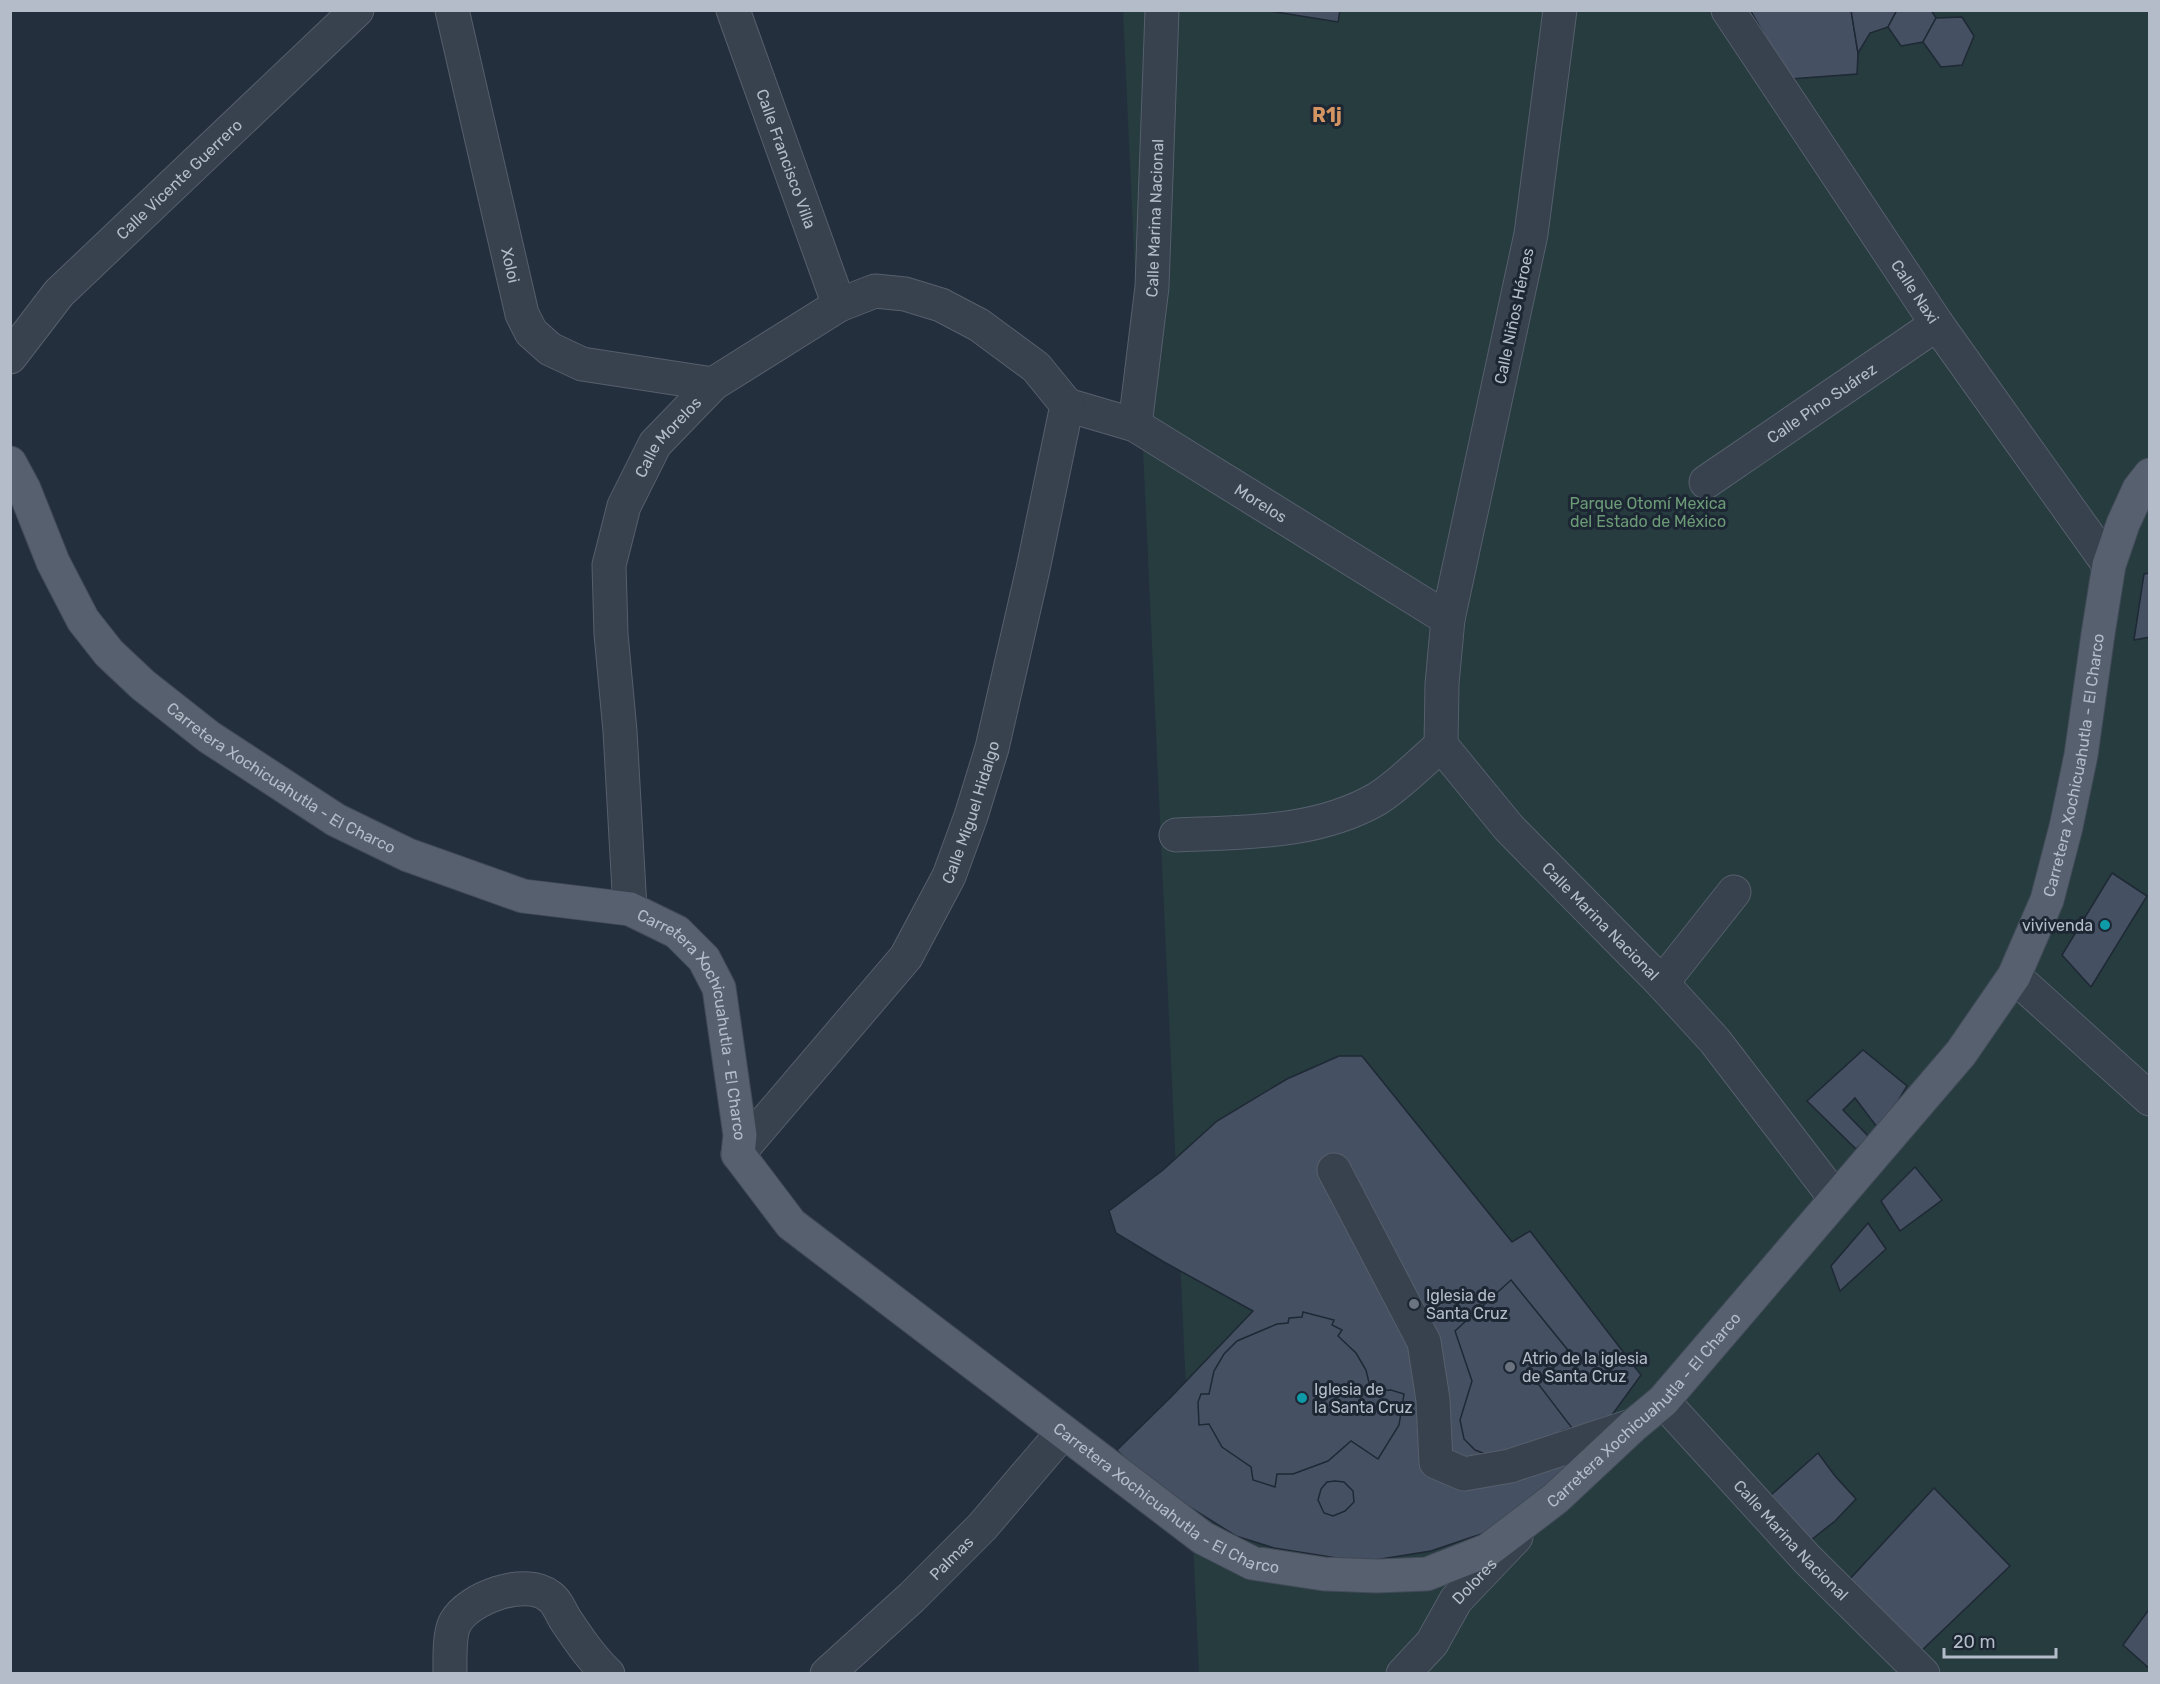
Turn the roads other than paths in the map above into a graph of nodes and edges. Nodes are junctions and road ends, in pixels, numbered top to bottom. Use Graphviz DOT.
graph roads {
  1 [pos="357,10"];
  2 [pos="452,10"];
  3 [pos="733,10"];
  4 [pos="1162,10"];
  5 [pos="1560,10"];
  6 [pos="1728,10"];
  7 [pos="839,304"];
  8 [pos="1938,324"];
  9 [pos="10,357"];
  10 [pos="713,384"];
  11 [pos="1067,405"];
  12 [pos="1135,425"];
  13 [pos="10,463"];
  14 [pos="2150,475"];
  15 [pos="1706,482"];
  16 [pos="2109,565"];
  17 [pos="1448,619"];
  18 [pos="1440,745"];
  19 [pos="1176,835"];
  20 [pos="1734,892"];
  21 [pos="630,909"];
  22 [pos="2014,976"];
  23 [pos="1662,983"];
  24 [pos="2150,1099"];
  25 [pos="738,1154"];
  26 [pos="1334,1170"];
  27 [pos="1836,1199"];
  28 [pos="1663,1401"];
  29 [pos="1634,1425"];
  30 [pos="1063,1432"];
  31 [pos="1556,1497"];
  32 [pos="606,1673"];
  33 [pos="450,1674"];
  34 [pos="827,1674"];
  35 [pos="1403,1674"];
  36 [pos="1923,1674"];
  1 -- 9 [label="street, Calle Vicente Guerrero"];
  2 -- 10 [label="street, Xoloi"];
  3 -- 7 [label="street, Calle Francisco Villa"];
  4 -- 12 [label="street, Calle Marina Nacional"];
  5 -- 17 [label="street, Calle Niños Héroes"];
  6 -- 8 [label="street, Calle Naxi"];
  7 -- 10 [label="street, Calle Morelos"];
  7 -- 11 [label="street, Calle Morelos"];
  8 -- 15 [label="street, Calle Pino Suárez"];
  8 -- 16 [label="street, Calle Naxi"];
  10 -- 21 [label="street, Calle Morelos"];
  11 -- 12 [label="street, Morelos"];
  11 -- 25 [label="street, Calle Miguel Hidalgo"];
  12 -- 17 [label="street, Morelos"];
  13 -- 21 [label="main road, Carretera Xochicuahutla - El Charco"];
  14 -- 16 [label="main road, Carretera Xochicuahutla - El Charco"];
  16 -- 22 [label="main road, Carretera Xochicuahutla - El Charco"];
  17 -- 18 [label="street"];
  18 -- 19 [label="street"];
  18 -- 23 [label="street, Calle Marina Nacional"];
  20 -- 23 [label="street"];
  21 -- 25 [label="main road, Carretera Xochicuahutla - El Charco"];
  22 -- 24 [label="street"];
  22 -- 27 [label="main road, Carretera Xochicuahutla - El Charco"];
  23 -- 27 [label="street, Calle Marina Nacional"];
  25 -- 30 [label="main road, Carretera Xochicuahutla - El Charco"];
  26 -- 29 [label="street"];
  27 -- 28 [label="main road, Carretera Xochicuahutla - El Charco"];
  28 -- 29 [label="main road, Carretera Xochicuahutla - El Charco"];
  28 -- 36 [label="street, Calle Marina Nacional"];
  29 -- 31 [label="main road, Carretera Xochicuahutla - El Charco"];
  30 -- 31 [label="main road, Carretera Xochicuahutla - El Charco"];
  30 -- 34 [label="street, Palmas"];
  31 -- 35 [label="street, Dolores"];
  32 -- 33 [label="street"];
}
